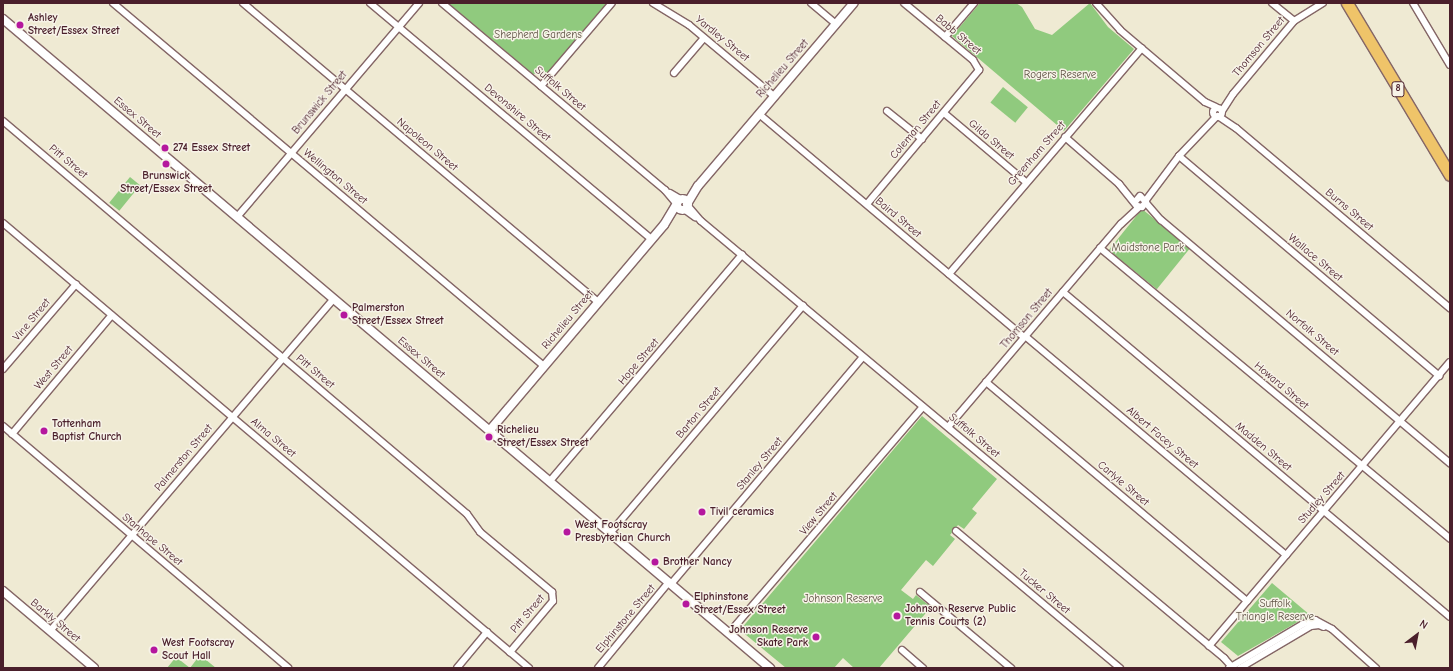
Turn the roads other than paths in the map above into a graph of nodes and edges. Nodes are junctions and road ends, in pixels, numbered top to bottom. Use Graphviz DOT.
graph roads {
  1 [pos="113,3"];
  2 [pos="243,3"];
  3 [pos="370,3"];
  4 [pos="419,3"];
  5 [pos="442,3"];
  6 [pos="612,3"];
  7 [pos="653,3"];
  8 [pos="811,3"];
  9 [pos="854,3"];
  10 [pos="904,3"];
  11 [pos="974,3"];
  12 [pos="1096,3"];
  13 [pos="1272,3"];
  14 [pos="1322,3"];
  15 [pos="1347,3"];
  16 [pos="1413,3"];
  17 [pos="3,19"];
  18 [pos="1294,22"];
  19 [pos="836,24"];
  20 [pos="399,27"];
  21 [pos="945,37"];
  22 [pos="704,38"];
  23 [pos="1142,48"];
  24 [pos="1450,65"];
  25 [pos="978,68"];
  26 [pos="674,73"];
  27 [pos="541,86"];
  28 [pos="345,89"];
  29 [pos="774,96"];
  30 [pos="887,111"];
  31 [pos="1217,112"];
  32 [pos="944,113"];
  33 [pos="759,114"];
  34 [pos="3,121"];
  35 [pos="1065,137"];
  36 [pos="922,139"];
  37 [pos="291,153"];
  38 [pos="1178,156"];
  39 [pos="1450,175"];
  40 [pos="1026,182"];
  41 [pos="1140,202"];
  42 [pos="682,204"];
  43 [pos="867,204"];
  44 [pos="237,217"];
  45 [pos="3,223"];
  46 [pos="651,239"];
  47 [pos="1100,248"];
  48 [pos="742,255"];
  49 [pos="949,274"];
  50 [pos="76,284"];
  51 [pos="1063,292"];
  52 [pos="334,299"];
  53 [pos="598,302"];
  54 [pos="803,306"];
  55 [pos="1450,308"];
  56 [pos="112,315"];
  57 [pos="1025,337"];
  58 [pos="864,357"];
  59 [pos="284,358"];
  60 [pos="1450,362"];
  61 [pos="544,366"];
  62 [pos="3,370"];
  63 [pos="1438,376"];
  64 [pos="986,382"];
  65 [pos="923,407"];
  66 [pos="232,417"];
  67 [pos="1400,421"];
  68 [pos="3,426"];
  69 [pos="948,427"];
  70 [pos="490,430"];
  71 [pos="12,434"];
  72 [pos="1450,463"];
  73 [pos="1363,465"];
  74 [pos="550,481"];
  75 [pos="1324,511"];
  76 [pos="956,531"];
  77 [pos="611,532"];
  78 [pos="131,535"];
  79 [pos="1450,539"];
  80 [pos="1286,555"];
  81 [pos="670,583"];
  82 [pos="3,591"];
  83 [pos="920,592"];
  84 [pos="1247,601"];
  85 [pos="1450,617"];
  86 [pos="1325,625"];
  87 [pos="50,631"];
  88 [pos="487,632"];
  89 [pos="729,633"];
  90 [pos="1208,646"];
  91 [pos="902,650"];
  92 [pos="510,652"];
  93 [pos="94,668"];
  94 [pos="288,668"];
  95 [pos="457,668"];
  96 [pos="529,668"];
  97 [pos="598,668"];
  98 [pos="770,668"];
  99 [pos="923,668"];
  100 [pos="1011,668"];
  101 [pos="1120,668"];
  102 [pos="1231,668"];
  103 [pos="1240,668"];
  104 [pos="1376,668"];
  1 -- 37 [label="street, Wellington Street"];
  2 -- 28 [label="street, Napoleon Street"];
  3 -- 20 [label="street, Devonshire Street"];
  4 -- 20 [label="street, Brunswick Street"];
  5 -- 27 [label="street, Suffolk Street"];
  6 -- 27 [label="street"];
  7 -- 22 [label="street, Yardley Street"];
  8 -- 19 [label="street"];
  9 -- 19 [label="street, Richelieu Street"];
  10 -- 21 [label="street, Babb Street"];
  11 -- 21 [label="street"];
  12 -- 23 [label="street, Burns Street"];
  13 -- 18 [label="street"];
  14 -- 18 [label="street, Thomson Street"];
  15 -- 39 [label="highway, 8"];
  16 -- 24 [label="street"];
  17 -- 44 [label="street, Essex Street"];
  18 -- 31 [label="street, Thomson Street"];
  19 -- 29 [label="street, Richelieu Street"];
  20 -- 28 [label="street, Brunswick Street"];
  20 -- 46 [label="street, Devonshire Street"];
  21 -- 25 [label="street, Babb Street"];
  22 -- 26 [label="street"];
  22 -- 29 [label="street, Yardley Street"];
  23 -- 31 [label="street, Burns Street"];
  23 -- 35 [label="street, Greenham Street"];
  25 -- 32 [label="street, Coleman Street"];
  27 -- 42 [label="street, Suffolk Street"];
  28 -- 37 [label="street, Brunswick Street"];
  28 -- 53 [label="street, Napoleon Street"];
  29 -- 33 [label="street, Richelieu Street"];
  30 -- 36 [label="street"];
  31 -- 38 [label="street, Thomson Street"];
  31 -- 55 [label="street, Burns Street"];
  32 -- 36 [label="street, Coleman Street"];
  32 -- 40 [label="street, Gilda Street"];
  33 -- 42 [label="street, Richelieu Street"];
  33 -- 43 [label="street, Baird Street"];
  34 -- 59 [label="street, Pitt Street"];
  35 -- 40 [label="street, Greenham Street"];
  35 -- 41 [label="street, Norfolk Street"];
  36 -- 43 [label="street, Coleman Street"];
  37 -- 44 [label="street, Brunswick Street"];
  37 -- 61 [label="street, Wellington Street"];
  38 -- 41 [label="street, Thomson Street"];
  38 -- 63 [label="street, Wallace Street"];
  40 -- 49 [label="street, Greenham Street"];
  41 -- 47 [label="street, Thomson Street"];
  41 -- 67 [label="street, Norfolk Street"];
  42 -- 46 [label="street, Richelieu Street"];
  42 -- 48 [label="street, Suffolk Street"];
  43 -- 49 [label="street, Baird Street"];
  44 -- 52 [label="street, Essex Street"];
  45 -- 50 [label="street, Alma Street"];
  46 -- 53 [label="street, Richelieu Street"];
  47 -- 51 [label="street, Thomson Street"];
  47 -- 73 [label="street, Howard Street"];
  48 -- 54 [label="street, Suffolk Street"];
  48 -- 74 [label="street, Hope Street"];
  49 -- 57 [label="street, Baird Street"];
  50 -- 56 [label="street, Alma Street"];
  50 -- 62 [label="street, Vine Street"];
  51 -- 57 [label="street, Thomson Street"];
  51 -- 75 [label="street, Madden Street"];
  52 -- 59 [label="street, Palmerston Street"];
  52 -- 70 [label="street, Essex Street"];
  53 -- 61 [label="street, Richelieu Street"];
  54 -- 58 [label="street, Suffolk Street"];
  54 -- 77 [label="street, Barton Street"];
  56 -- 66 [label="street, Alma Street"];
  56 -- 71 [label="street, West Street"];
  57 -- 64 [label="street, Thomson Street"];
  57 -- 80 [label="street, Albert Facey Street"];
  58 -- 65 [label="street, Suffolk Street"];
  58 -- 81 [label="street, Stanley Street"];
  59 -- 66 [label="street, Palmerston Street"];
  59 -- 92 [label="street, Pitt Street"];
  60 -- 63 [label="street, Studley Street"];
  61 -- 70 [label="street, Richelieu Street"];
  63 -- 67 [label="street, Studley Street"];
  64 -- 69 [label="street, Thomson Street"];
  64 -- 84 [label="street, Carlyle Street"];
  65 -- 69 [label="street, Suffolk Street"];
  65 -- 89 [label="street, View Street"];
  66 -- 78 [label="street, Palmerston Street"];
  66 -- 88 [label="street, Alma Street"];
  67 -- 72 [label="street, Norfolk Street"];
  67 -- 73 [label="street, Studley Street"];
  68 -- 71 [label="street, Stanhope Street"];
  69 -- 90 [label="street, Suffolk Street"];
  70 -- 74 [label="street, Essex Street"];
  71 -- 78 [label="street, Stanhope Street"];
  73 -- 75 [label="street, Studley Street"];
  73 -- 79 [label="street, Howard Street"];
  74 -- 77 [label="street, Essex Street"];
  75 -- 80 [label="street, Studley Street"];
  75 -- 85 [label="street, Madden Street"];
  76 -- 101 [label="street, Tucker Street"];
  77 -- 81 [label="street, Essex Street"];
  78 -- 87 [label="street, Palmerston Street"];
  78 -- 94 [label="street, Stanhope Street"];
  80 -- 84 [label="street, Studley Street"];
  81 -- 89 [label="street, Essex Street"];
  81 -- 97 [label="street, Elphinstone Street"];
  82 -- 87 [label="street, Barkly Street"];
  83 -- 100 [label="street"];
  84 -- 90 [label="street, Studley Street"];
  86 -- 102 [label="street"];
  86 -- 103 [label="street"];
  86 -- 104 [label="street"];
  87 -- 93 [label="street, Barkly Street"];
  88 -- 92 [label="street, Alma Street"];
  88 -- 95 [label="street"];
  89 -- 98 [label="street, Essex Street"];
  90 -- 102 [label="street, Suffolk Street"];
  91 -- 99 [label="street"];
  92 -- 96 [label="street, Alma Street"];
}
